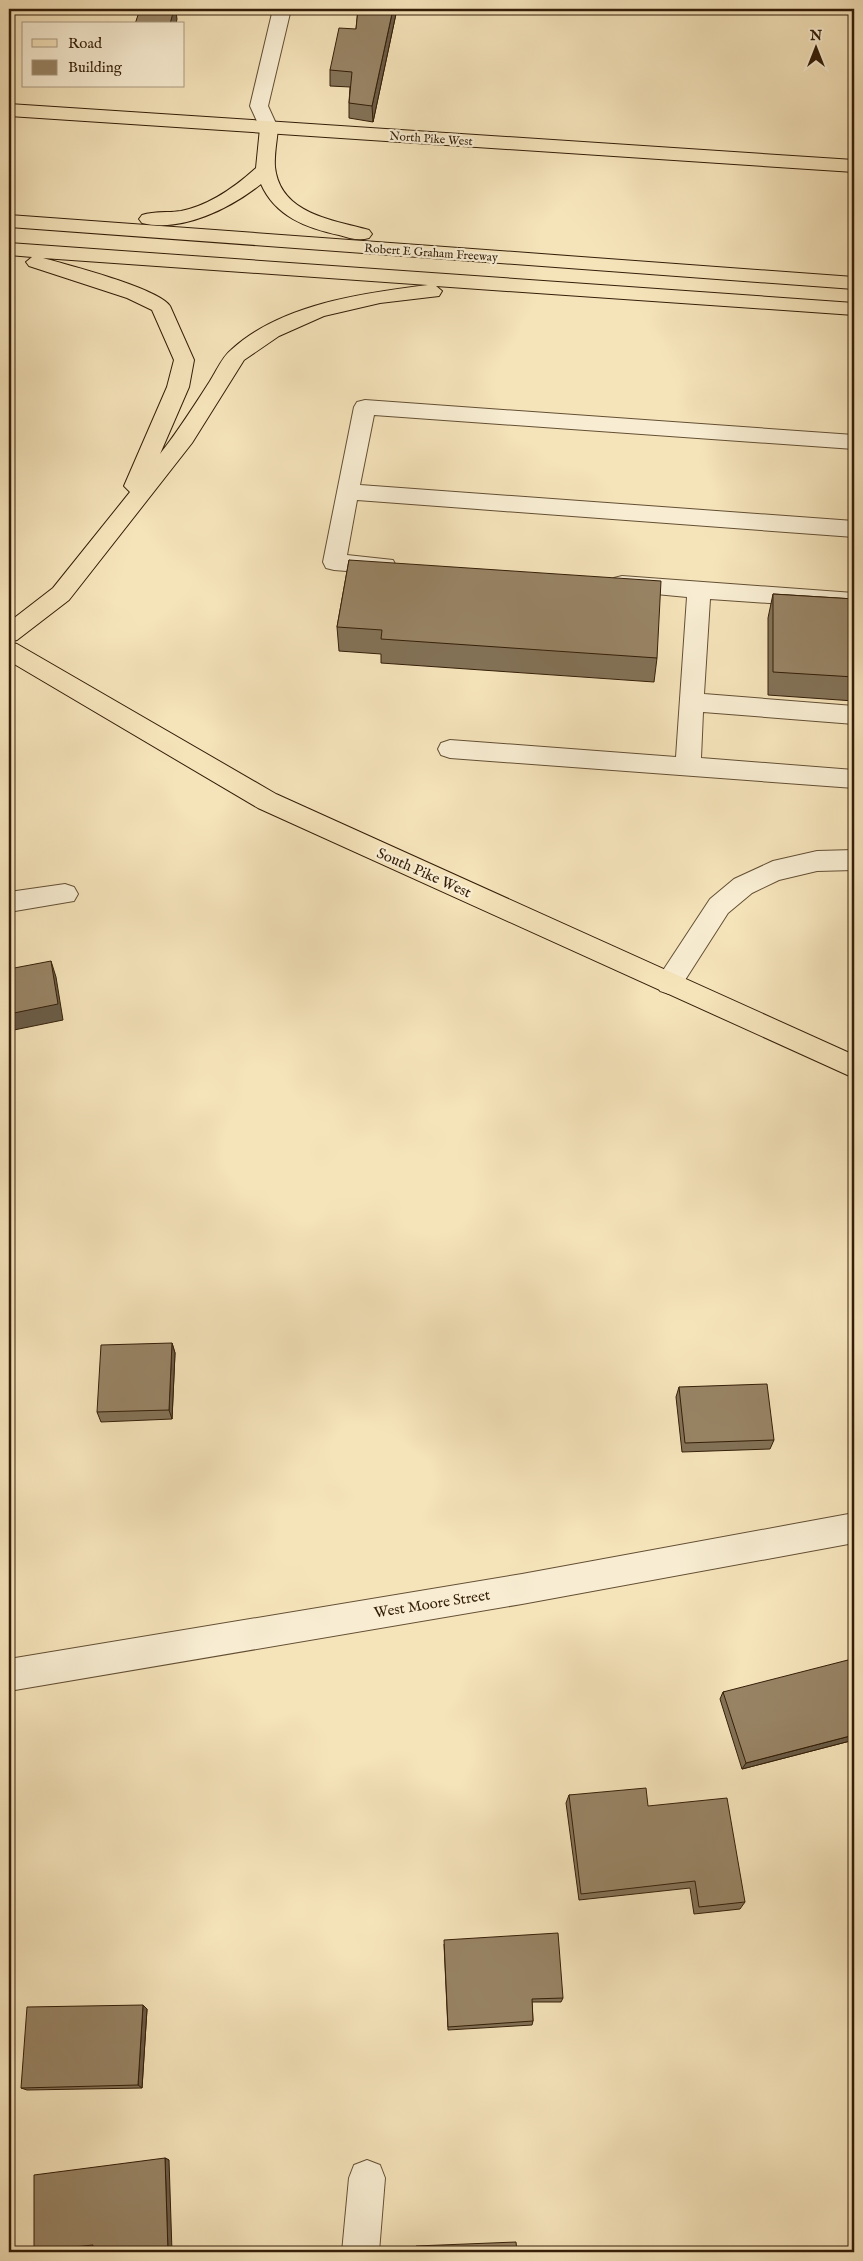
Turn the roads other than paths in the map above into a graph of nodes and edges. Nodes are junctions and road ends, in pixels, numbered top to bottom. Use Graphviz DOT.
graph roads {
  1 [pos="282,9"];
  2 [pos="9,110"];
  3 [pos="268,128"];
  4 [pos="854,166"];
  5 [pos="266,169"];
  6 [pos="10,221"];
  7 [pos="9,249"];
  8 [pos="9,254"];
  9 [pos="516,259"];
  10 [pos="854,283"];
  11 [pos="534,286"];
  12 [pos="854,309"];
  13 [pos="854,442"];
  14 [pos="348,492"];
  15 [pos="120,520"];
  16 [pos="854,529"];
  17 [pos="403,568"];
  18 [pos="600,582"];
  19 [pos="699,590"];
  20 [pos="854,601"];
  21 [pos="9,634"];
  22 [pos="9,650"];
  23 [pos="692,702"];
  24 [pos="854,715"];
  25 [pos="450,749"];
  26 [pos="688,766"];
  27 [pos="854,779"];
  28 [pos="854,860"];
  29 [pos="65,894"];
  30 [pos="9,902"];
  31 [pos="670,984"];
  32 [pos="854,1067"];
  33 [pos="854,1528"];
  34 [pos="9,1675"];
  35 [pos="367,2178"];
  36 [pos="360,2252"];
  1 -- 3 [label="street"];
  2 -- 3 [label="main road, North Pike West"];
  3 -- 4 [label="main road, North Pike West"];
  3 -- 5 [label="main road"];
  5 -- 6 [label="main road"];
  5 -- 9 [label="main road"];
  6 -- 9 [label="main road, Robert E Graham Freeway"];
  7 -- 11 [label="main road, Robert E Graham Freeway"];
  8 -- 15 [label="main road"];
  9 -- 10 [label="main road, Robert E Graham Freeway"];
  11 -- 12 [label="main road, Robert E Graham Freeway"];
  11 -- 15 [label="main road"];
  13 -- 14 [label="street"];
  14 -- 16 [label="street"];
  14 -- 17 [label="street"];
  15 -- 21 [label="main road"];
  18 -- 19 [label="street"];
  19 -- 20 [label="street"];
  19 -- 23 [label="street"];
  22 -- 31 [label="main road, South Pike West"];
  23 -- 24 [label="street"];
  23 -- 26 [label="street"];
  25 -- 26 [label="street"];
  26 -- 27 [label="street"];
  28 -- 31 [label="street"];
  29 -- 30 [label="street"];
  31 -- 32 [label="main road, South Pike West"];
  33 -- 34 [label="street, West Moore Street"];
  35 -- 36 [label="street"];
}
